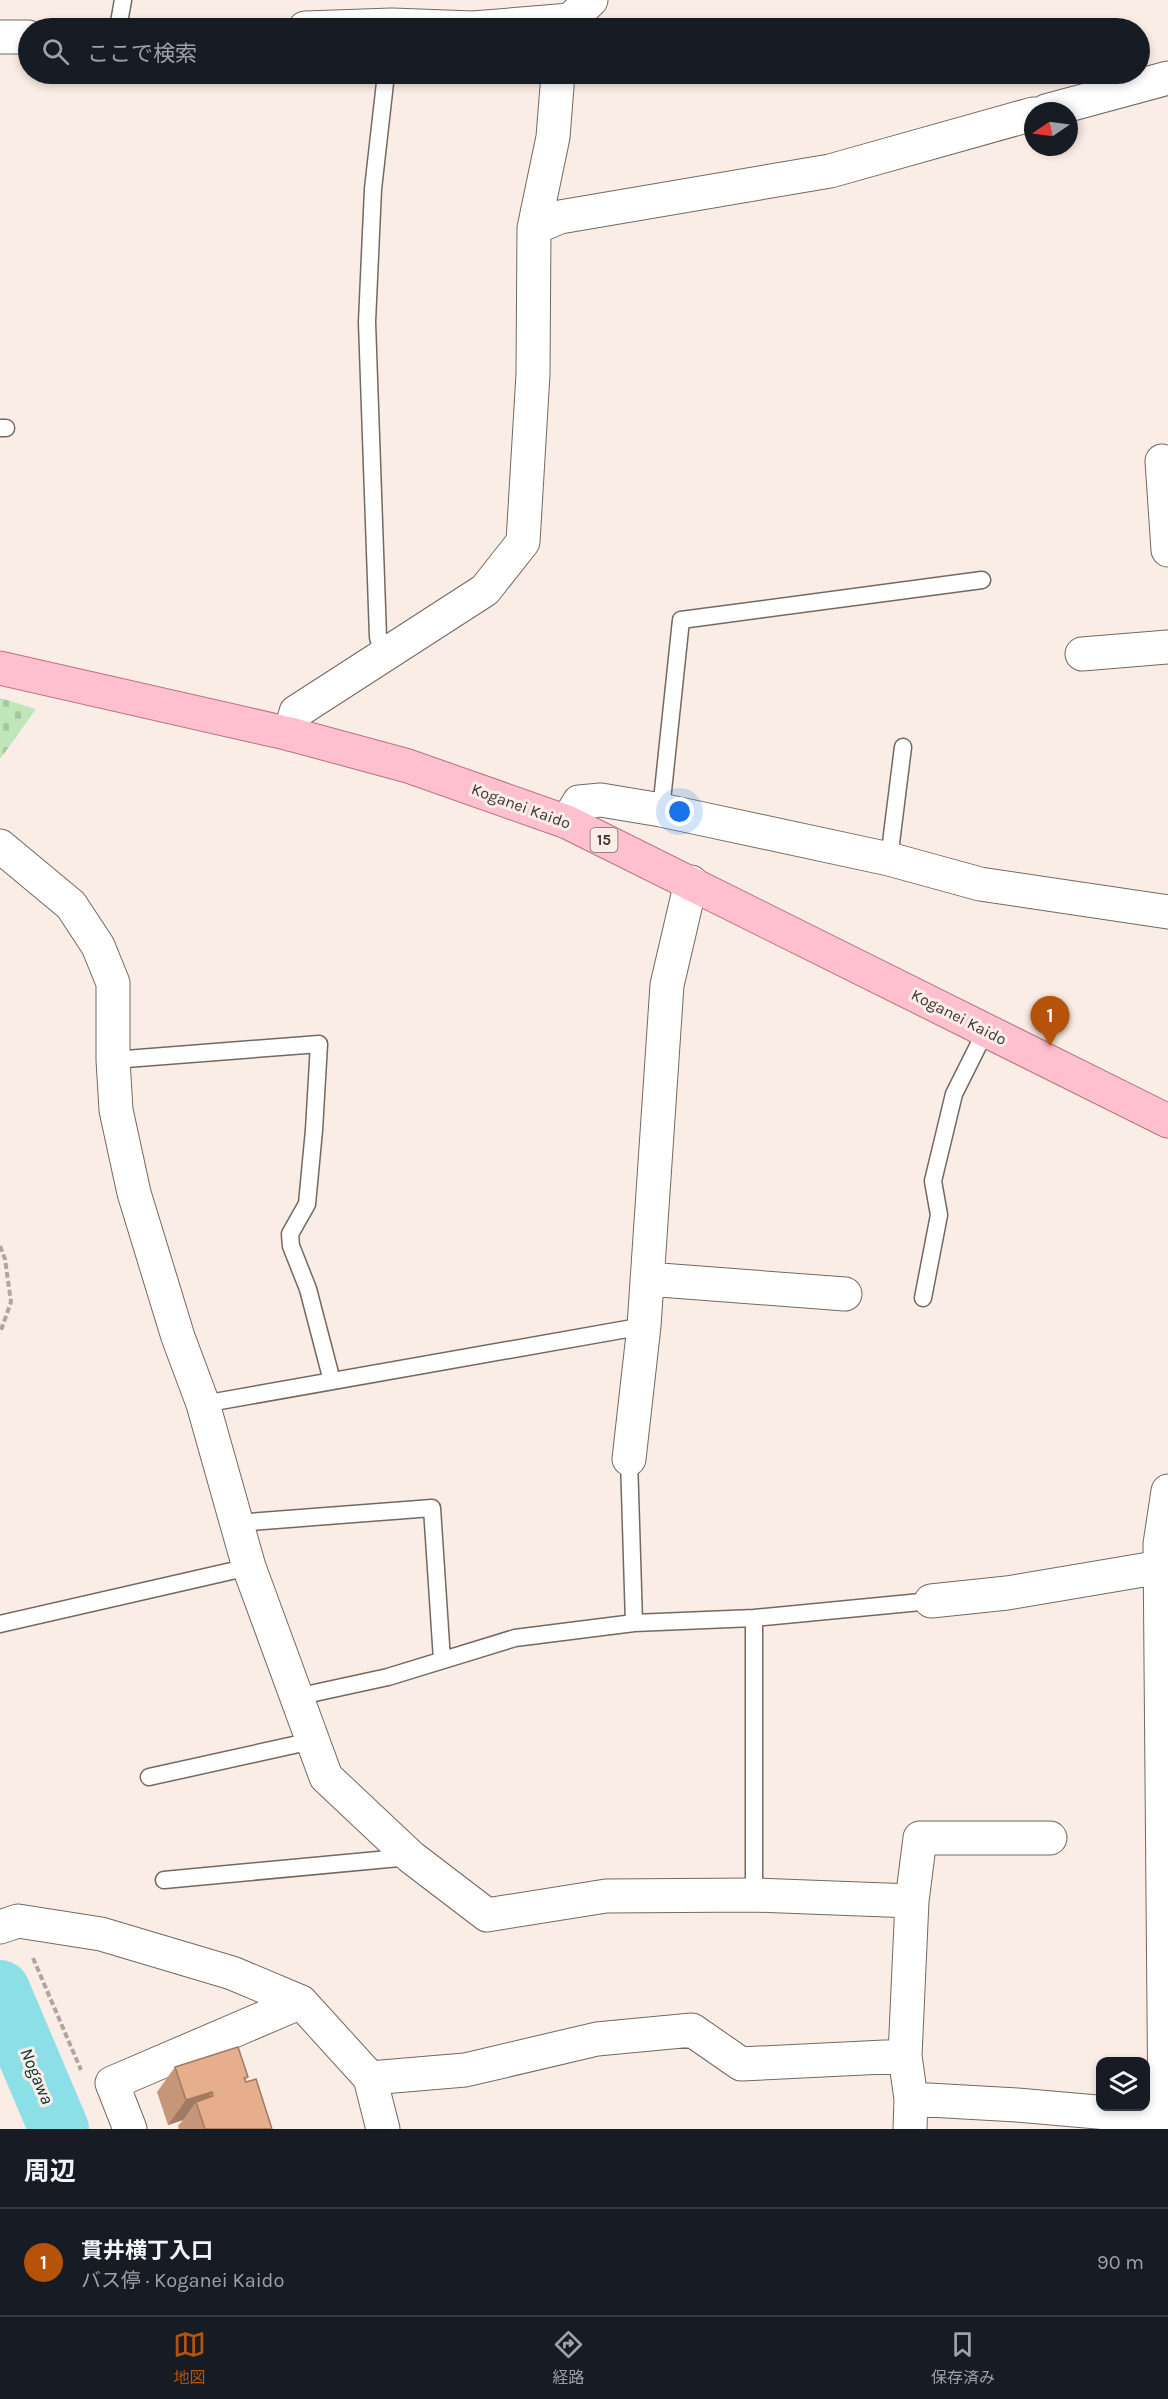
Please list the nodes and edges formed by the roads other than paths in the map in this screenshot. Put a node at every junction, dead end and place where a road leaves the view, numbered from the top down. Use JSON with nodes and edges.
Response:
{"nodes":[{"id":1,"x":123,"y":0,"type":"edge"},
{"id":2,"x":577,"y":16,"type":"edge"},
{"id":3,"x":119,"y":18,"type":"edge"},
{"id":4,"x":560,"y":18,"type":"edge"},
{"id":5,"x":0,"y":37,"type":"edge"},
{"id":6,"x":18,"y":37,"type":"edge"},
{"id":7,"x":1168,"y":78,"type":"edge"},
{"id":8,"x":1150,"y":83,"type":"edge"},
{"id":9,"x":385,"y":84,"type":"edge"},
{"id":10,"x":557,"y":84,"type":"edge"},
{"id":11,"x":1146,"y":84,"type":"edge"},
{"id":12,"x":1078,"y":102,"type":"edge"},
{"id":13,"x":1024,"y":117,"type":"edge"},
{"id":14,"x":534,"y":228,"type":"junction"},
{"id":15,"x":1162,"y":461,"type":"dead end"},
{"id":16,"x":1168,"y":550,"type":"edge"},
{"id":17,"x":982,"y":580,"type":"dead end"},
{"id":18,"x":1168,"y":647,"type":"edge"},
{"id":19,"x":1082,"y":654,"type":"dead end"},
{"id":20,"x":383,"y":656,"type":"junction"},
{"id":21,"x":0,"y":668,"type":"edge"},
{"id":22,"x":290,"y":734,"type":"junction"},
{"id":23,"x":903,"y":747,"type":"dead end"},
{"id":24,"x":661,"y":810,"type":"junction"},
{"id":25,"x":567,"y":822,"type":"junction"},
{"id":26,"x":0,"y":846,"type":"edge"},
{"id":27,"x":890,"y":859,"type":"junction"},
{"id":28,"x":691,"y":882,"type":"junction"},
{"id":29,"x":1168,"y":912,"type":"edge"},
{"id":30,"x":986,"y":1030,"type":"junction"},
{"id":31,"x":113,"y":1060,"type":"junction"},
{"id":32,"x":1168,"y":1121,"type":"edge"},
{"id":33,"x":647,"y":1279,"type":"junction"},
{"id":34,"x":845,"y":1294,"type":"dead end"},
{"id":35,"x":923,"y":1298,"type":"dead end"},
{"id":36,"x":644,"y":1326,"type":"junction"},
{"id":37,"x":332,"y":1381,"type":"junction"},
{"id":38,"x":203,"y":1404,"type":"junction"},
{"id":39,"x":629,"y":1459,"type":"joint"},
{"id":40,"x":1168,"y":1491,"type":"edge"},
{"id":41,"x":236,"y":1523,"type":"junction"},
{"id":42,"x":1163,"y":1552,"type":"edge"},
{"id":43,"x":249,"y":1567,"type":"junction"},
{"id":44,"x":931,"y":1601,"type":"joint"},
{"id":45,"x":754,"y":1618,"type":"junction"},
{"id":46,"x":634,"y":1623,"type":"junction"},
{"id":47,"x":0,"y":1624,"type":"edge"},
{"id":48,"x":442,"y":1660,"type":"junction"},
{"id":49,"x":296,"y":1697,"type":"junction"},
{"id":50,"x":312,"y":1741,"type":"junction"},
{"id":51,"x":149,"y":1777,"type":"dead end"},
{"id":52,"x":1050,"y":1838,"type":"dead end"},
{"id":53,"x":1165,"y":1839,"type":"edge"},
{"id":54,"x":411,"y":1857,"type":"junction"},
{"id":55,"x":164,"y":1880,"type":"dead end"},
{"id":56,"x":754,"y":1895,"type":"junction"},
{"id":57,"x":912,"y":1901,"type":"junction"},
{"id":58,"x":9,"y":1924,"type":"edge"},
{"id":59,"x":1165,"y":1992,"type":"edge"},
{"id":60,"x":301,"y":2002,"type":"junction"},
{"id":61,"x":905,"y":2056,"type":"junction"},
{"id":62,"x":370,"y":2079,"type":"junction"},
{"id":63,"x":910,"y":2114,"type":"edge"},
{"id":64,"x":1165,"y":2124,"type":"edge"},
{"id":65,"x":130,"y":2129,"type":"edge"},
{"id":66,"x":383,"y":2129,"type":"edge"}],
"edges":[{"from":1,"to":3,"type":"lane"},
{"from":2,"to":4,"type":"street"},
{"from":5,"to":6,"type":"street"},
{"from":7,"to":8,"type":"street"},
{"from":9,"to":20,"type":"lane"},
{"from":10,"to":14,"type":"street"},
{"from":11,"to":12,"type":"street"},
{"from":13,"to":14,"type":"street"},
{"from":14,"to":20,"type":"street"},
{"from":15,"to":16,"type":"street"},
{"from":17,"to":24,"type":"lane"},
{"from":18,"to":19,"type":"street"},
{"from":20,"to":22,"type":"street"},
{"from":21,"to":22,"type":"main road","name":"Koganei Kaido","number":"15"},
{"from":22,"to":25,"type":"main road","name":"Koganei Kaido","number":"15"},
{"from":23,"to":27,"type":"lane"},
{"from":24,"to":25,"type":"street"},
{"from":24,"to":27,"type":"street"},
{"from":25,"to":28,"type":"main road","name":"Koganei Kaido","number":"15"},
{"from":26,"to":31,"type":"street"},
{"from":27,"to":29,"type":"street"},
{"from":28,"to":30,"type":"main road","name":"Koganei Kaido","number":"15"},
{"from":28,"to":33,"type":"street"},
{"from":30,"to":32,"type":"main road","name":"Koganei Kaido","number":"15"},
{"from":30,"to":35,"type":"lane"},
{"from":31,"to":37,"type":"lane"},
{"from":31,"to":38,"type":"street"},
{"from":33,"to":34,"type":"street"},
{"from":33,"to":36,"type":"street"},
{"from":36,"to":37,"type":"lane"},
{"from":36,"to":39,"type":"street"},
{"from":37,"to":38,"type":"lane"},
{"from":38,"to":41,"type":"street"},
{"from":39,"to":46,"type":"lane"},
{"from":40,"to":42,"type":"street"},
{"from":41,"to":43,"type":"street"},
{"from":41,"to":48,"type":"lane"},
{"from":42,"to":44,"type":"street"},
{"from":42,"to":53,"type":"street"},
{"from":43,"to":47,"type":"lane"},
{"from":43,"to":49,"type":"street"},
{"from":44,"to":45,"type":"lane"},
{"from":45,"to":46,"type":"lane"},
{"from":45,"to":56,"type":"lane"},
{"from":46,"to":48,"type":"lane"},
{"from":48,"to":49,"type":"lane"},
{"from":49,"to":50,"type":"street"},
{"from":50,"to":51,"type":"lane"},
{"from":50,"to":54,"type":"street"},
{"from":52,"to":57,"type":"street"},
{"from":53,"to":59,"type":"street"},
{"from":54,"to":55,"type":"lane"},
{"from":54,"to":56,"type":"street"},
{"from":56,"to":57,"type":"street"},
{"from":57,"to":61,"type":"street"},
{"from":58,"to":60,"type":"street"},
{"from":59,"to":64,"type":"street"},
{"from":60,"to":62,"type":"street"},
{"from":60,"to":65,"type":"street"},
{"from":61,"to":62,"type":"street"},
{"from":61,"to":63,"type":"street"},
{"from":62,"to":66,"type":"street"},
{"from":63,"to":64,"type":"street"}]}
